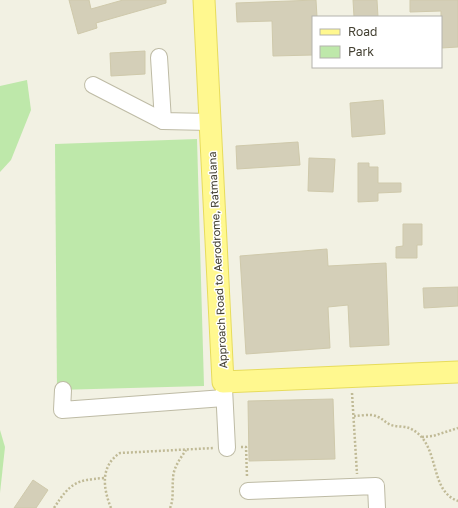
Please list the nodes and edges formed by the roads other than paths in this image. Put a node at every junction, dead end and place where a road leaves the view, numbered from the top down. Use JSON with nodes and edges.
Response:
{"nodes":[{"id":1,"x":204,"y":0,"type":"edge"},
{"id":2,"x":159,"y":57,"type":"dead end"},
{"id":3,"x":93,"y":84,"type":"dead end"},
{"id":4,"x":163,"y":121,"type":"junction"},
{"id":5,"x":210,"y":122,"type":"junction"},
{"id":6,"x":458,"y":372,"type":"edge"},
{"id":7,"x":63,"y":390,"type":"dead end"},
{"id":8,"x":224,"y":390,"type":"junction"},
{"id":9,"x":226,"y":448,"type":"road end"},
{"id":10,"x":248,"y":491,"type":"road end"},
{"id":11,"x":377,"y":508,"type":"edge"}],
"edges":[{"from":1,"to":5,"type":"main road","name":"Approach Road to Aerodrome, Ratmalana"},
{"from":2,"to":4,"type":"street"},
{"from":3,"to":4,"type":"street"},
{"from":4,"to":5,"type":"street"},
{"from":5,"to":8,"type":"main road","name":"Approach Road to Aerodrome, Ratmalana"},
{"from":6,"to":8,"type":"main road","name":"Approach Road to Aerodrome, Ratmalana"},
{"from":7,"to":8,"type":"street"},
{"from":8,"to":9,"type":"street"},
{"from":10,"to":11,"type":"street"}]}
